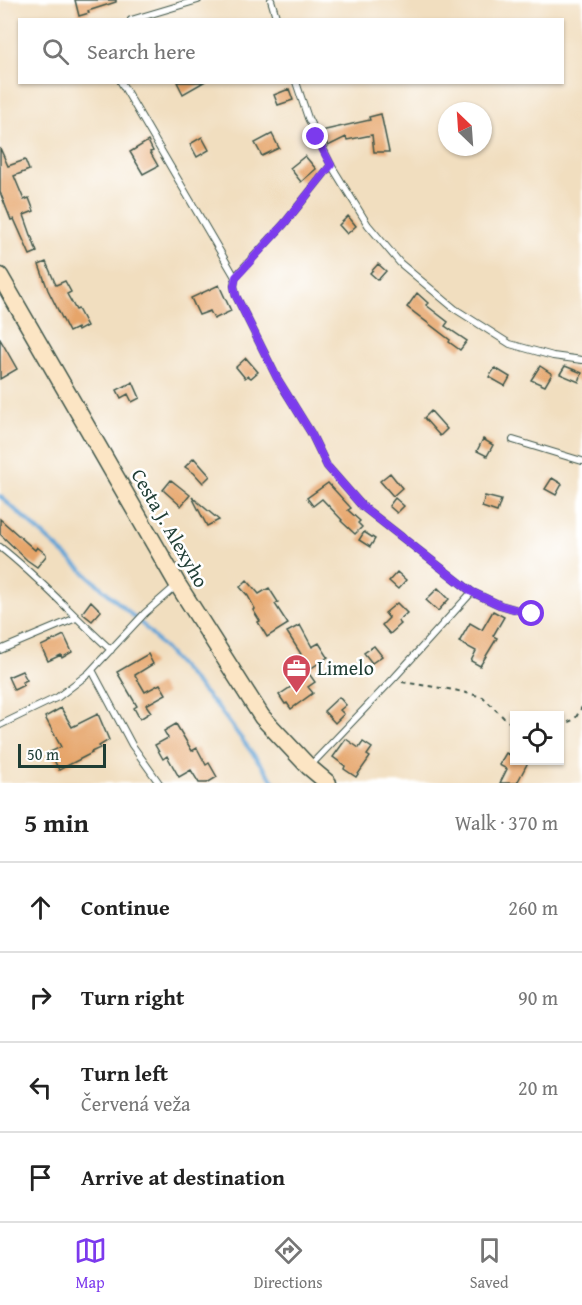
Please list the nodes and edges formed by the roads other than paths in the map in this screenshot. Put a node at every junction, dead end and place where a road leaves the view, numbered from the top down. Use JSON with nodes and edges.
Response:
{"nodes":[{"id":1,"x":198,"y":0,"type":"edge"},
{"id":2,"x":272,"y":0,"type":"edge"},
{"id":3,"x":138,"y":18,"type":"edge"},
{"id":4,"x":276,"y":18,"type":"edge"},
{"id":5,"x":122,"y":84,"type":"edge"},
{"id":6,"x":297,"y":84,"type":"edge"},
{"id":7,"x":331,"y":165,"type":"junction"},
{"id":8,"x":0,"y":276,"type":"edge"},
{"id":9,"x":236,"y":277,"type":"junction"},
{"id":10,"x":582,"y":360,"type":"edge"},
{"id":11,"x":513,"y":440,"type":"dead end"},
{"id":12,"x":582,"y":461,"type":"edge"},
{"id":13,"x":0,"y":547,"type":"edge"},
{"id":14,"x":178,"y":585,"type":"junction"},
{"id":15,"x":472,"y":592,"type":"junction"},
{"id":16,"x":532,"y":614,"type":"dead end"},
{"id":17,"x":76,"y":618,"type":"junction"},
{"id":18,"x":0,"y":650,"type":"edge"},
{"id":19,"x":111,"y":650,"type":"junction"},
{"id":20,"x":92,"y":670,"type":"junction"},
{"id":21,"x":0,"y":725,"type":"edge"},
{"id":22,"x":309,"y":767,"type":"junction"},
{"id":23,"x":159,"y":783,"type":"edge"},
{"id":24,"x":328,"y":783,"type":"edge"}],
"edges":[{"from":1,"to":3,"type":"lane"},
{"from":2,"to":4,"type":"lane"},
{"from":5,"to":9,"type":"lane"},
{"from":6,"to":7,"type":"lane"},
{"from":7,"to":9,"type":"lane"},
{"from":7,"to":10,"type":"lane"},
{"from":8,"to":14,"type":"main road","name":"Cesta J. Alexyho"},
{"from":9,"to":15,"type":"lane"},
{"from":11,"to":12,"type":"lane"},
{"from":13,"to":17,"type":"lane"},
{"from":14,"to":19,"type":"lane"},
{"from":14,"to":22,"type":"main road","name":"Cesta J. Alexyho"},
{"from":15,"to":16,"type":"lane"},
{"from":15,"to":22,"type":"lane"},
{"from":17,"to":18,"type":"lane"},
{"from":17,"to":19,"type":"lane"},
{"from":19,"to":20,"type":"lane"},
{"from":20,"to":21,"type":"lane"},
{"from":20,"to":23,"type":"lane"},
{"from":22,"to":24,"type":"main road","name":"Cesta J. Alexyho"}]}
